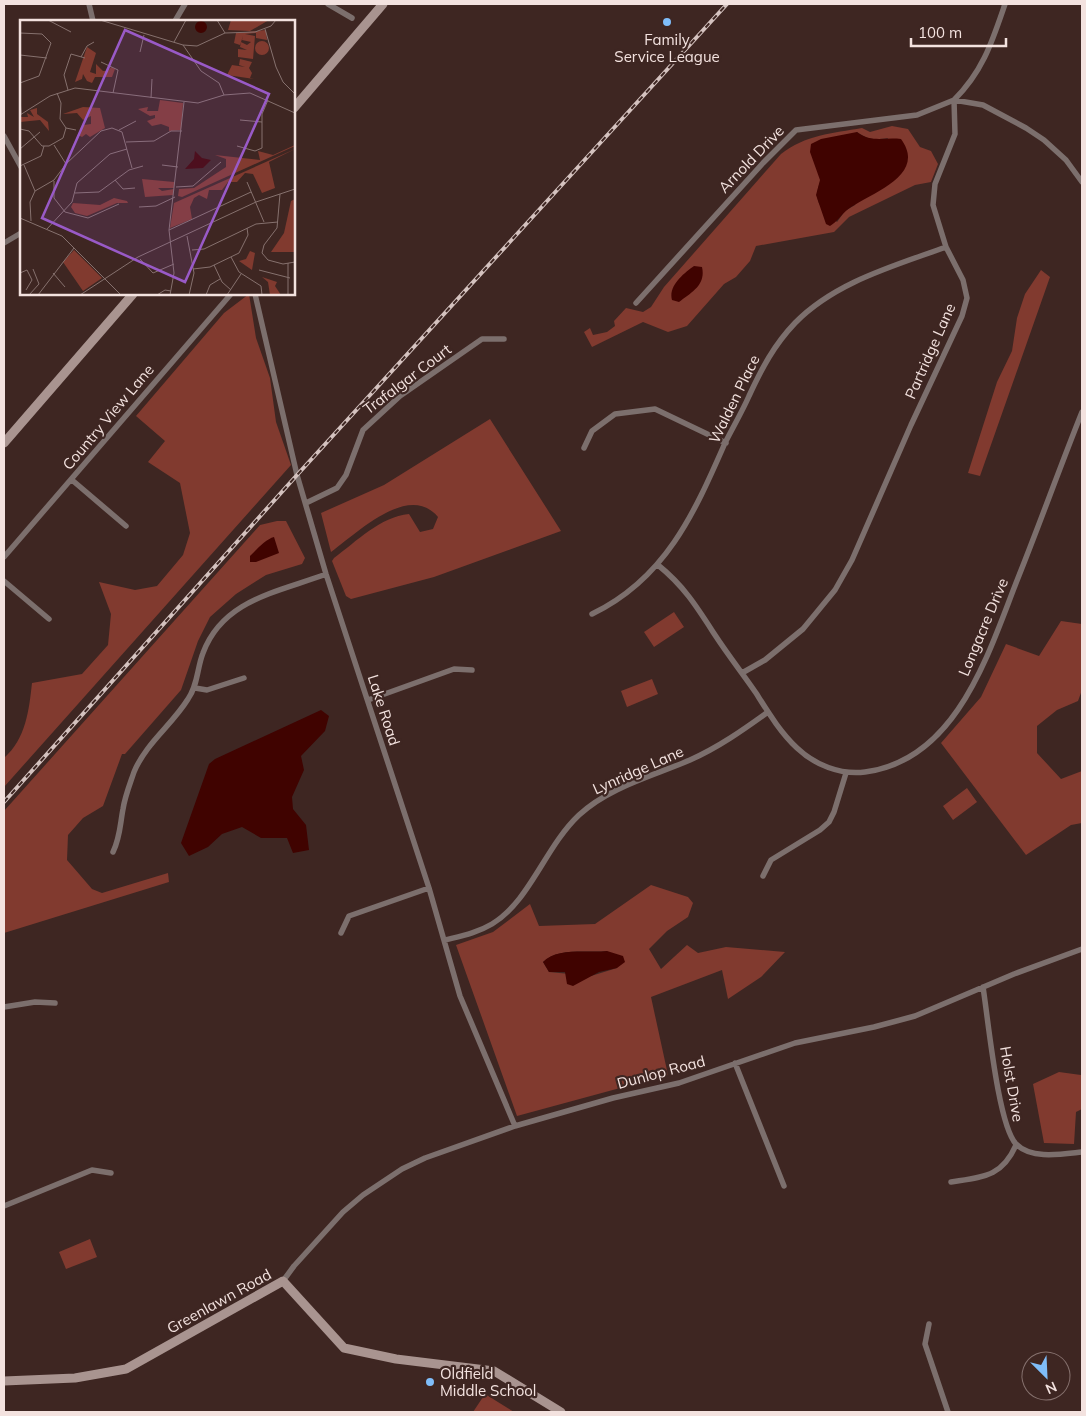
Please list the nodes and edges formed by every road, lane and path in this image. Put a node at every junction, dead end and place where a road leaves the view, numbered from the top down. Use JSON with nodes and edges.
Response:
{"nodes":[{"id":1,"x":89,"y":4,"type":"edge"},
{"id":2,"x":186,"y":4,"type":"edge"},
{"id":3,"x":328,"y":4,"type":"edge"},
{"id":4,"x":382,"y":4,"type":"edge"},
{"id":5,"x":1005,"y":4,"type":"edge"},
{"id":6,"x":352,"y":18,"type":"dead end"},
{"id":7,"x":93,"y":20,"type":"edge"},
{"id":8,"x":176,"y":20,"type":"edge"},
{"id":9,"x":954,"y":100,"type":"junction"},
{"id":10,"x":295,"y":107,"type":"edge"},
{"id":11,"x":4,"y":136,"type":"edge"},
{"id":12,"x":20,"y":165,"type":"edge"},
{"id":13,"x":1082,"y":182,"type":"edge"},
{"id":14,"x":20,"y":234,"type":"edge"},
{"id":15,"x":4,"y":242,"type":"edge"},
{"id":16,"x":946,"y":247,"type":"junction"},
{"id":17,"x":132,"y":295,"type":"edge"},
{"id":18,"x":230,"y":295,"type":"edge"},
{"id":19,"x":255,"y":295,"type":"edge"},
{"id":20,"x":636,"y":303,"type":"dead end"},
{"id":21,"x":504,"y":340,"type":"dead end"},
{"id":22,"x":1082,"y":412,"type":"edge"},
{"id":23,"x":726,"y":442,"type":"junction"},
{"id":24,"x":4,"y":443,"type":"edge"},
{"id":25,"x":584,"y":448,"type":"dead end"},
{"id":26,"x":72,"y":480,"type":"junction"},
{"id":27,"x":306,"y":503,"type":"junction"},
{"id":28,"x":126,"y":526,"type":"dead end"},
{"id":29,"x":4,"y":557,"type":"edge"},
{"id":30,"x":658,"y":565,"type":"junction"},
{"id":31,"x":326,"y":574,"type":"junction"},
{"id":32,"x":4,"y":581,"type":"edge"},
{"id":33,"x":592,"y":614,"type":"dead end"},
{"id":34,"x":49,"y":619,"type":"dead end"},
{"id":35,"x":472,"y":670,"type":"dead end"},
{"id":36,"x":742,"y":673,"type":"junction"},
{"id":37,"x":244,"y":678,"type":"dead end"},
{"id":38,"x":195,"y":688,"type":"junction"},
{"id":39,"x":368,"y":700,"type":"junction"},
{"id":40,"x":768,"y":712,"type":"junction"},
{"id":41,"x":846,"y":773,"type":"junction"},
{"id":42,"x":113,"y":852,"type":"dead end"},
{"id":43,"x":763,"y":876,"type":"dead end"},
{"id":44,"x":429,"y":888,"type":"junction"},
{"id":45,"x":341,"y":933,"type":"dead end"},
{"id":46,"x":445,"y":940,"type":"junction"},
{"id":47,"x":1082,"y":950,"type":"edge"},
{"id":48,"x":984,"y":988,"type":"junction"},
{"id":49,"x":55,"y":1003,"type":"dead end"},
{"id":50,"x":4,"y":1007,"type":"edge"},
{"id":51,"x":735,"y":1063,"type":"junction"},
{"id":52,"x":515,"y":1126,"type":"junction"},
{"id":53,"x":1016,"y":1145,"type":"junction"},
{"id":54,"x":1082,"y":1152,"type":"edge"},
{"id":55,"x":111,"y":1174,"type":"dead end"},
{"id":56,"x":952,"y":1182,"type":"dead end"},
{"id":57,"x":784,"y":1186,"type":"dead end"},
{"id":58,"x":4,"y":1206,"type":"edge"},
{"id":59,"x":283,"y":1281,"type":"junction"},
{"id":60,"x":929,"y":1324,"type":"dead end"},
{"id":61,"x":4,"y":1381,"type":"edge"},
{"id":62,"x":561,"y":1412,"type":"edge"},
{"id":63,"x":948,"y":1412,"type":"edge"}],
"edges":[{"from":1,"to":7,"type":"street"},
{"from":2,"to":8,"type":"street"},
{"from":3,"to":6,"type":"street"},
{"from":4,"to":10,"type":"main road"},
{"from":5,"to":9,"type":"street"},
{"from":9,"to":13,"type":"street"},
{"from":9,"to":16,"type":"street","name":"Partridge Lane"},
{"from":9,"to":20,"type":"street","name":"Arnold Drive"},
{"from":11,"to":12,"type":"street"},
{"from":14,"to":15,"type":"street"},
{"from":16,"to":23,"type":"street","name":"Walden Place"},
{"from":16,"to":36,"type":"street","name":"Partridge Lane"},
{"from":17,"to":24,"type":"main road"},
{"from":18,"to":26,"type":"street","name":"Country View Lane"},
{"from":19,"to":27,"type":"street","name":"Lake Road"},
{"from":21,"to":27,"type":"street","name":"Trafalgar Court"},
{"from":22,"to":41,"type":"street","name":"Longacre Drive"},
{"from":23,"to":25,"type":"street"},
{"from":23,"to":30,"type":"street","name":"Walden Place"},
{"from":26,"to":28,"type":"street"},
{"from":26,"to":29,"type":"street","name":"Country View Lane"},
{"from":27,"to":31,"type":"street","name":"Lake Road"},
{"from":30,"to":33,"type":"street","name":"Walden Place"},
{"from":30,"to":36,"type":"street","name":"Longacre Drive"},
{"from":31,"to":38,"type":"street"},
{"from":31,"to":39,"type":"street","name":"Lake Road"},
{"from":32,"to":34,"type":"street"},
{"from":35,"to":39,"type":"street"},
{"from":36,"to":40,"type":"street","name":"Longacre Drive"},
{"from":37,"to":38,"type":"street"},
{"from":38,"to":42,"type":"street"},
{"from":39,"to":44,"type":"street","name":"Lake Road"},
{"from":40,"to":41,"type":"street","name":"Longacre Drive"},
{"from":40,"to":46,"type":"street","name":"Lynridge Lane"},
{"from":41,"to":43,"type":"street"},
{"from":44,"to":45,"type":"street"},
{"from":44,"to":46,"type":"street","name":"Lake Road"},
{"from":46,"to":52,"type":"street","name":"Lake Road"},
{"from":47,"to":48,"type":"street","name":"Dunlop Road"},
{"from":48,"to":51,"type":"street","name":"Dunlop Road"},
{"from":48,"to":53,"type":"street","name":"Holst Drive"},
{"from":49,"to":50,"type":"street"},
{"from":51,"to":52,"type":"street","name":"Dunlop Road"},
{"from":51,"to":57,"type":"street"},
{"from":52,"to":59,"type":"street","name":"Dunlop Road"},
{"from":53,"to":54,"type":"street","name":"Holst Drive"},
{"from":53,"to":56,"type":"street"},
{"from":55,"to":58,"type":"street"},
{"from":59,"to":61,"type":"main road","name":"Greenlawn Road"},
{"from":59,"to":62,"type":"main road","name":"Greenlawn Road"},
{"from":60,"to":63,"type":"street"}]}
